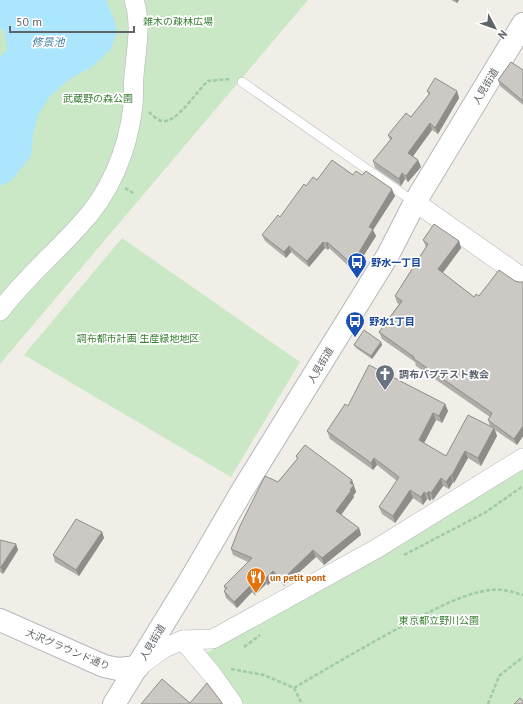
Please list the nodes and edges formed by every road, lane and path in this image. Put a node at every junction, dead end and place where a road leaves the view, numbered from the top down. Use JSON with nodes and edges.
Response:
{"nodes":[{"id":1,"x":134,"y":0,"type":"edge"},
{"id":2,"x":146,"y":0,"type":"edge"},
{"id":3,"x":138,"y":19,"type":"junction"},
{"id":4,"x":523,"y":24,"type":"edge"},
{"id":5,"x":242,"y":82,"type":"joint"},
{"id":6,"x":133,"y":106,"type":"junction"},
{"id":7,"x":415,"y":202,"type":"junction"},
{"id":8,"x":523,"y":278,"type":"edge"},
{"id":9,"x":0,"y":311,"type":"edge"},
{"id":10,"x":523,"y":458,"type":"edge"},
{"id":11,"x":523,"y":595,"type":"edge"},
{"id":12,"x":0,"y":620,"type":"edge"},
{"id":13,"x":183,"y":640,"type":"junction"},
{"id":14,"x":523,"y":657,"type":"edge"},
{"id":15,"x":138,"y":667,"type":"junction"},
{"id":16,"x":227,"y":667,"type":"dead end"},
{"id":17,"x":294,"y":688,"type":"junction"},
{"id":18,"x":114,"y":704,"type":"edge"},
{"id":19,"x":233,"y":704,"type":"edge"},
{"id":20,"x":302,"y":704,"type":"edge"},
{"id":21,"x":488,"y":704,"type":"edge"}],
"edges":[{"from":1,"to":3,"type":"street"},
{"from":2,"to":3,"type":"street"},
{"from":3,"to":6,"type":"street"},
{"from":4,"to":7,"type":"main road","name":"人見街道"},
{"from":5,"to":6,"type":"path"},
{"from":5,"to":7,"type":"lane"},
{"from":6,"to":9,"type":"street"},
{"from":7,"to":8,"type":"street"},
{"from":7,"to":15,"type":"main road","name":"人見街道"},
{"from":10,"to":13,"type":"street"},
{"from":11,"to":17,"type":"path"},
{"from":12,"to":15,"type":"main road","name":"大沢グラウンド通り"},
{"from":13,"to":15,"type":"street"},
{"from":13,"to":19,"type":"street"},
{"from":14,"to":21,"type":"path"},
{"from":15,"to":18,"type":"main road","name":"人見街道"},
{"from":16,"to":17,"type":"path"},
{"from":17,"to":20,"type":"path"}]}
